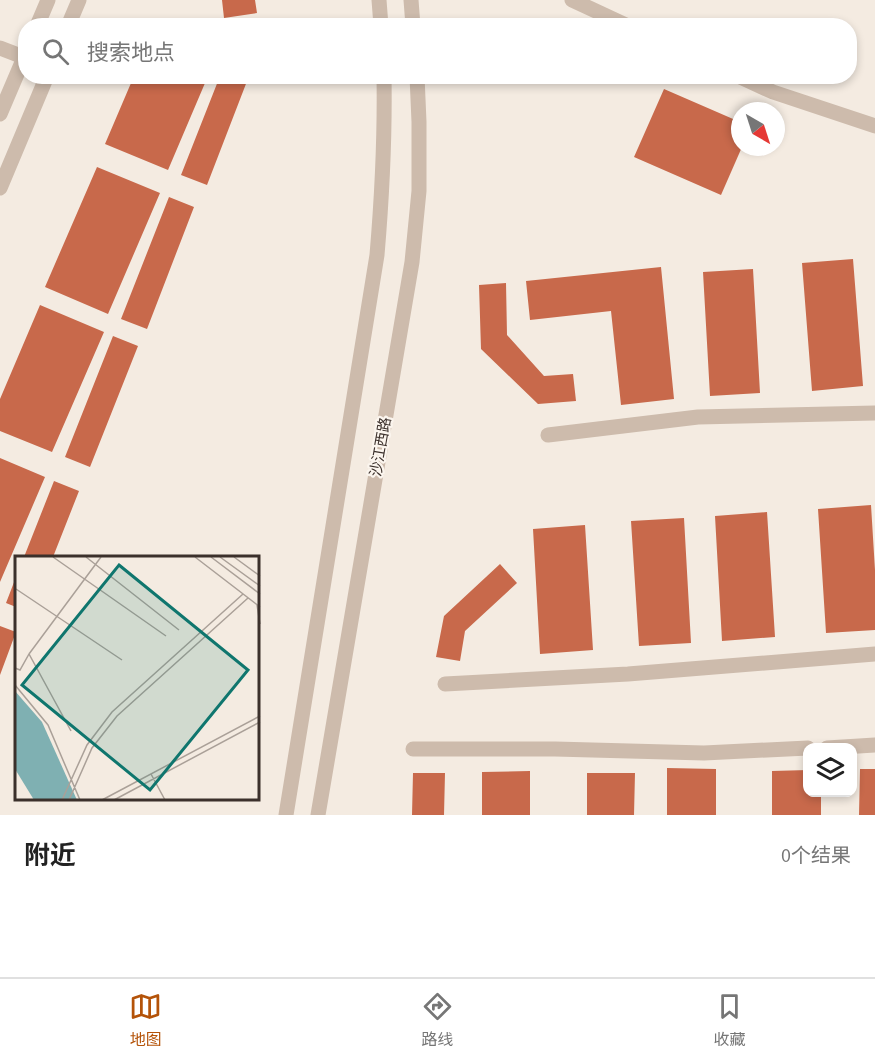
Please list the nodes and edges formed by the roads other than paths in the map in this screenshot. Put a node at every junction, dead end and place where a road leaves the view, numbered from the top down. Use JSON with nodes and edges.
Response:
{"nodes":[{"id":1,"x":48,"y":0,"type":"edge"},
{"id":2,"x":79,"y":0,"type":"edge"},
{"id":3,"x":378,"y":0,"type":"edge"},
{"id":4,"x":411,"y":0,"type":"edge"},
{"id":5,"x":572,"y":0,"type":"edge"},
{"id":6,"x":40,"y":18,"type":"edge"},
{"id":7,"x":71,"y":18,"type":"edge"},
{"id":8,"x":380,"y":18,"type":"edge"},
{"id":9,"x":413,"y":18,"type":"edge"},
{"id":10,"x":611,"y":18,"type":"edge"},
{"id":11,"x":0,"y":48,"type":"edge"},
{"id":12,"x":18,"y":54,"type":"edge"},
{"id":13,"x":18,"y":73,"type":"edge"},
{"id":14,"x":44,"y":84,"type":"edge"},
{"id":15,"x":384,"y":84,"type":"edge"},
{"id":16,"x":417,"y":84,"type":"edge"},
{"id":17,"x":756,"y":84,"type":"edge"},
{"id":18,"x":0,"y":114,"type":"edge"},
{"id":19,"x":875,"y":126,"type":"edge"},
{"id":20,"x":0,"y":188,"type":"edge"},
{"id":21,"x":875,"y":413,"type":"edge"},
{"id":22,"x":548,"y":435,"type":"dead end"},
{"id":23,"x":875,"y":654,"type":"edge"},
{"id":24,"x":445,"y":684,"type":"dead end"},
{"id":25,"x":875,"y":745,"type":"edge"},
{"id":26,"x":857,"y":746,"type":"edge"},
{"id":27,"x":803,"y":748,"type":"edge"},
{"id":28,"x":413,"y":749,"type":"dead end"},
{"id":29,"x":286,"y":815,"type":"edge"},
{"id":30,"x":318,"y":815,"type":"edge"}],
"edges":[{"from":1,"to":6,"type":"street"},
{"from":2,"to":7,"type":"street"},
{"from":3,"to":8,"type":"street"},
{"from":4,"to":9,"type":"street"},
{"from":5,"to":10,"type":"street"},
{"from":11,"to":12,"type":"street"},
{"from":13,"to":18,"type":"street"},
{"from":14,"to":20,"type":"street"},
{"from":15,"to":29,"type":"street"},
{"from":16,"to":30,"type":"street","name":"沙江西路"},
{"from":17,"to":19,"type":"street"},
{"from":21,"to":22,"type":"street"},
{"from":23,"to":24,"type":"street"},
{"from":25,"to":26,"type":"street"},
{"from":27,"to":28,"type":"street"}]}
